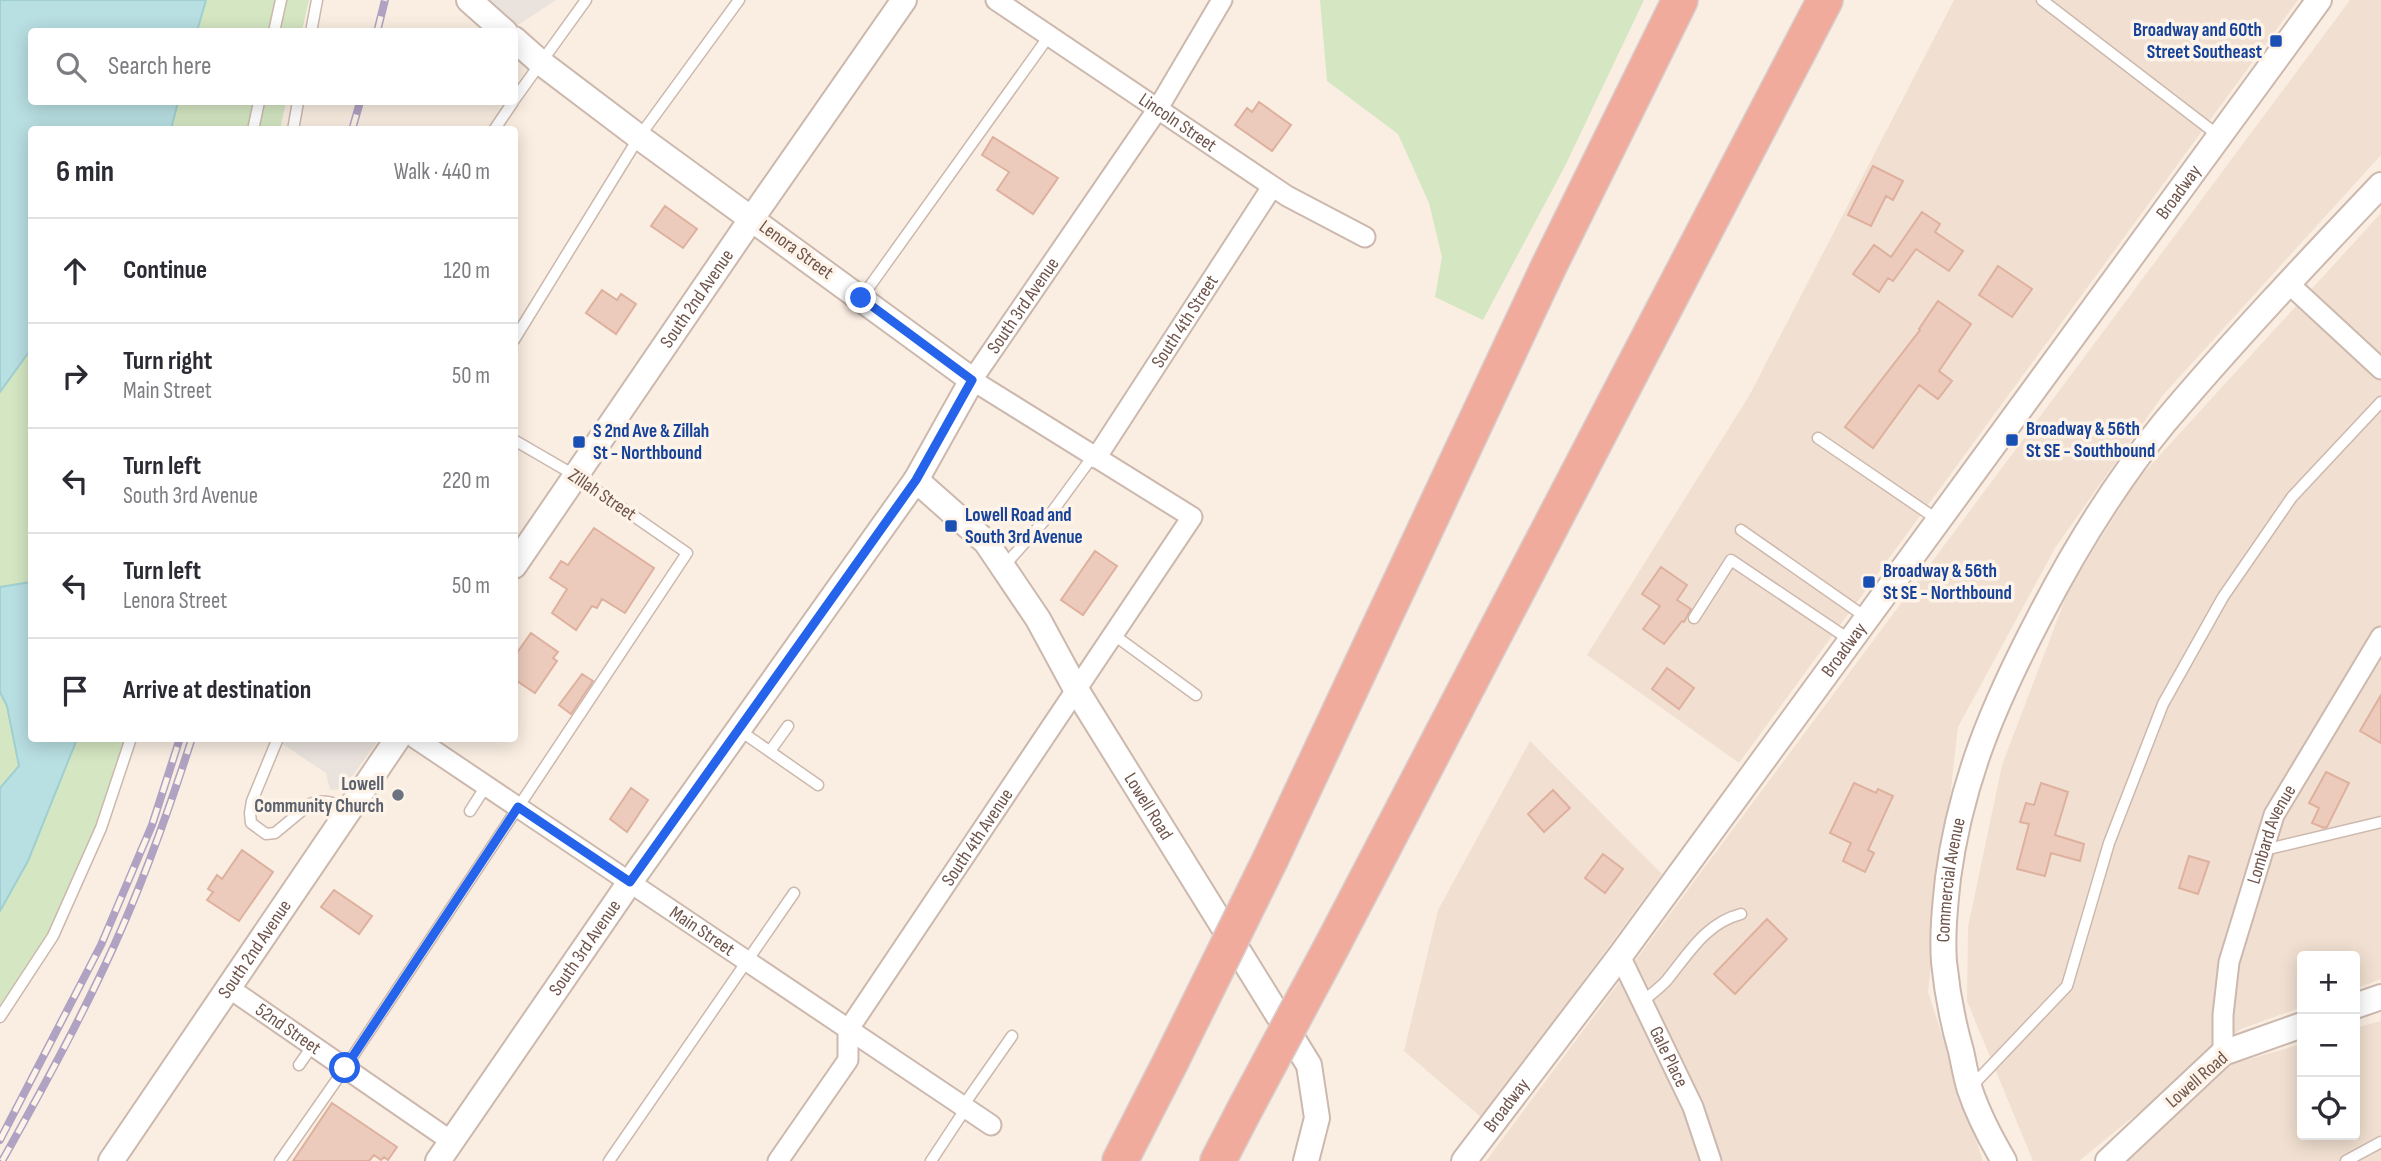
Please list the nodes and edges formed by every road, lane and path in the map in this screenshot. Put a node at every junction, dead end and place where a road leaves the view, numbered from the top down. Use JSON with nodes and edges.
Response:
{"nodes":[{"id":1,"x":281,"y":0,"type":"edge"},
{"id":2,"x":317,"y":0,"type":"edge"},
{"id":3,"x":469,"y":0,"type":"edge"},
{"id":4,"x":586,"y":0,"type":"edge"},
{"id":5,"x":739,"y":0,"type":"edge"},
{"id":6,"x":904,"y":0,"type":"edge"},
{"id":7,"x":996,"y":0,"type":"edge"},
{"id":8,"x":1222,"y":0,"type":"edge"},
{"id":9,"x":1680,"y":0,"type":"edge"},
{"id":10,"x":1825,"y":0,"type":"edge"},
{"id":11,"x":2042,"y":0,"type":"edge"},
{"id":12,"x":2319,"y":0,"type":"edge"},
{"id":13,"x":275,"y":28,"type":"edge"},
{"id":14,"x":312,"y":28,"type":"edge"},
{"id":15,"x":500,"y":28,"type":"edge"},
{"id":16,"x":1049,"y":36,"type":"junction"},
{"id":17,"x":518,"y":43,"type":"edge"},
{"id":18,"x":540,"y":62,"type":"junction"},
{"id":19,"x":518,"y":95,"type":"edge"},
{"id":20,"x":258,"y":105,"type":"edge"},
{"id":21,"x":297,"y":105,"type":"edge"},
{"id":22,"x":511,"y":105,"type":"edge"},
{"id":23,"x":1157,"y":110,"type":"junction"},
{"id":24,"x":254,"y":126,"type":"edge"},
{"id":25,"x":294,"y":126,"type":"edge"},
{"id":26,"x":498,"y":126,"type":"edge"},
{"id":27,"x":639,"y":136,"type":"junction"},
{"id":28,"x":2219,"y":136,"type":"junction"},
{"id":29,"x":2381,"y":185,"type":"edge"},
{"id":30,"x":1272,"y":187,"type":"junction"},
{"id":31,"x":752,"y":218,"type":"junction"},
{"id":32,"x":1364,"y":237,"type":"dead end"},
{"id":33,"x":2288,"y":283,"type":"junction"},
{"id":34,"x":861,"y":298,"type":"junction"},
{"id":35,"x":518,"y":333,"type":"edge"},
{"id":36,"x":2381,"y":369,"type":"edge"},
{"id":37,"x":972,"y":380,"type":"junction"},
{"id":38,"x":2381,"y":402,"type":"edge"},
{"id":39,"x":1818,"y":438,"type":"dead end"},
{"id":40,"x":518,"y":442,"type":"edge"},
{"id":41,"x":1095,"y":457,"type":"junction"},
{"id":42,"x":576,"y":476,"type":"junction"},
{"id":43,"x":916,"y":480,"type":"junction"},
{"id":44,"x":1192,"y":517,"type":"joint"},
{"id":45,"x":1939,"y":520,"type":"junction"},
{"id":46,"x":1741,"y":530,"type":"dead end"},
{"id":47,"x":518,"y":560,"type":"edge"},
{"id":48,"x":1003,"y":567,"type":"junction"},
{"id":49,"x":1694,"y":618,"type":"dead end"},
{"id":50,"x":1867,"y":618,"type":"junction"},
{"id":51,"x":1114,"y":635,"type":"junction"},
{"id":52,"x":2381,"y":636,"type":"edge"},
{"id":53,"x":1851,"y":641,"type":"junction"},
{"id":54,"x":1077,"y":691,"type":"junction"},
{"id":55,"x":1196,"y":695,"type":"dead end"},
{"id":56,"x":788,"y":726,"type":"dead end"},
{"id":57,"x":738,"y":729,"type":"junction"},
{"id":58,"x":130,"y":742,"type":"edge"},
{"id":59,"x":276,"y":742,"type":"edge"},
{"id":60,"x":395,"y":742,"type":"edge"},
{"id":61,"x":421,"y":742,"type":"edge"},
{"id":62,"x":769,"y":751,"type":"junction"},
{"id":63,"x":818,"y":785,"type":"dead end"},
{"id":64,"x":486,"y":786,"type":"junction"},
{"id":65,"x":518,"y":807,"type":"junction"},
{"id":66,"x":350,"y":809,"type":"junction"},
{"id":67,"x":470,"y":811,"type":"dead end"},
{"id":68,"x":2381,"y":822,"type":"edge"},
{"id":69,"x":2264,"y":850,"type":"junction"},
{"id":70,"x":630,"y":882,"type":"junction"},
{"id":71,"x":794,"y":892,"type":"dead end"},
{"id":72,"x":1741,"y":914,"type":"dead end"},
{"id":73,"x":1620,"y":957,"type":"junction"},
{"id":74,"x":745,"y":960,"type":"junction"},
{"id":75,"x":229,"y":988,"type":"junction"},
{"id":76,"x":2381,"y":997,"type":"edge"},
{"id":77,"x":1642,"y":1002,"type":"junction"},
{"id":78,"x":2360,"y":1004,"type":"edge"},
{"id":79,"x":0,"y":1017,"type":"edge"},
{"id":80,"x":2297,"y":1027,"type":"edge"},
{"id":81,"x":848,"y":1030,"type":"junction"},
{"id":82,"x":1012,"y":1036,"type":"dead end"},
{"id":83,"x":313,"y":1045,"type":"junction"},
{"id":84,"x":2223,"y":1053,"type":"junction"},
{"id":85,"x":299,"y":1065,"type":"dead end"},
{"id":86,"x":345,"y":1068,"type":"junction"},
{"id":87,"x":1970,"y":1089,"type":"junction"},
{"id":88,"x":965,"y":1107,"type":"junction"},
{"id":89,"x":991,"y":1125,"type":"dead end"},
{"id":90,"x":2381,"y":1142,"type":"edge"},
{"id":91,"x":444,"y":1151,"type":"edge"},
{"id":92,"x":111,"y":1161,"type":"edge"},
{"id":93,"x":280,"y":1161,"type":"edge"},
{"id":94,"x":608,"y":1161,"type":"edge"},
{"id":95,"x":778,"y":1161,"type":"edge"},
{"id":96,"x":931,"y":1161,"type":"edge"},
{"id":97,"x":1120,"y":1161,"type":"edge"},
{"id":98,"x":1218,"y":1161,"type":"edge"},
{"id":99,"x":1306,"y":1161,"type":"edge"},
{"id":100,"x":1464,"y":1161,"type":"edge"},
{"id":101,"x":1711,"y":1161,"type":"edge"},
{"id":102,"x":2004,"y":1161,"type":"edge"},
{"id":103,"x":2108,"y":1161,"type":"edge"},
{"id":104,"x":2346,"y":1161,"type":"edge"}],
"edges":[{"from":1,"to":13,"type":"lane"},
{"from":2,"to":14,"type":"lane"},
{"from":3,"to":15,"type":"street"},
{"from":4,"to":18,"type":"lane"},
{"from":5,"to":27,"type":"lane"},
{"from":6,"to":31,"type":"street","name":"South 2nd Avenue"},
{"from":7,"to":16,"type":"street","name":"Lincoln Street"},
{"from":8,"to":23,"type":"street","name":"South 3rd Avenue"},
{"from":9,"to":97,"type":"highway","bridge":true},
{"from":10,"to":98,"type":"highway","bridge":true},
{"from":11,"to":28,"type":"lane"},
{"from":12,"to":28,"type":"street","name":"Broadway"},
{"from":16,"to":23,"type":"street","name":"Lincoln Street"},
{"from":16,"to":34,"type":"lane"},
{"from":17,"to":18,"type":"street","name":"Lenora Street"},
{"from":18,"to":19,"type":"lane"},
{"from":18,"to":27,"type":"street","name":"Lenora Street"},
{"from":20,"to":24,"type":"lane"},
{"from":21,"to":25,"type":"lane"},
{"from":22,"to":26,"type":"lane"},
{"from":23,"to":30,"type":"street","name":"Lincoln Street"},
{"from":23,"to":37,"type":"street","name":"South 3rd Avenue"},
{"from":27,"to":31,"type":"street","name":"Lenora Street"},
{"from":27,"to":35,"type":"lane"},
{"from":28,"to":45,"type":"street","name":"Broadway"},
{"from":29,"to":33,"type":"street","name":"Commercial Avenue"},
{"from":30,"to":32,"type":"street","name":"Lincoln Street"},
{"from":30,"to":41,"type":"street","name":"South 4th Street"},
{"from":31,"to":34,"type":"street","name":"Lenora Street"},
{"from":31,"to":42,"type":"street","name":"South 2nd Avenue"},
{"from":33,"to":36,"type":"street"},
{"from":33,"to":87,"type":"street","name":"Commercial Avenue"},
{"from":34,"to":37,"type":"street","name":"Lenora Street"},
{"from":37,"to":41,"type":"street","name":"Lenora Street"},
{"from":37,"to":43,"type":"street","name":"South 3rd Avenue"},
{"from":38,"to":87,"type":"lane"},
{"from":39,"to":45,"type":"lane"},
{"from":40,"to":42,"type":"lane","name":"Zillah Street"},
{"from":41,"to":44,"type":"street","name":"Lenora Street"},
{"from":41,"to":48,"type":"lane"},
{"from":42,"to":47,"type":"street","name":"South 2nd Avenue"},
{"from":42,"to":65,"type":"lane","name":"Zillah Street"},
{"from":43,"to":48,"type":"street","name":"Lowell Road"},
{"from":43,"to":57,"type":"street","name":"South 3rd Avenue"},
{"from":44,"to":51,"type":"street","name":"South 4th Avenue"},
{"from":45,"to":50,"type":"street","name":"Broadway"},
{"from":46,"to":50,"type":"lane"},
{"from":48,"to":54,"type":"street","name":"Lowell Road"},
{"from":49,"to":53,"type":"lane"},
{"from":50,"to":53,"type":"street","name":"Broadway"},
{"from":51,"to":54,"type":"street","name":"South 4th Avenue"},
{"from":51,"to":55,"type":"lane"},
{"from":52,"to":69,"type":"street","name":"Lombard Avenue"},
{"from":53,"to":73,"type":"street","name":"Broadway"},
{"from":54,"to":81,"type":"street","name":"South 4th Avenue"},
{"from":54,"to":99,"type":"street","name":"Lowell Road"},
{"from":56,"to":62,"type":"lane"},
{"from":57,"to":62,"type":"lane"},
{"from":57,"to":70,"type":"street","name":"South 3rd Avenue"},
{"from":58,"to":79,"type":"lane"},
{"from":59,"to":66,"type":"lane"},
{"from":60,"to":66,"type":"street","name":"South 2nd Avenue"},
{"from":61,"to":64,"type":"street","name":"Main Street"},
{"from":62,"to":63,"type":"lane"},
{"from":64,"to":65,"type":"street","name":"Main Street"},
{"from":64,"to":67,"type":"lane"},
{"from":65,"to":70,"type":"street","name":"Main Street"},
{"from":65,"to":86,"type":"lane"},
{"from":66,"to":75,"type":"street","name":"South 2nd Avenue"},
{"from":68,"to":69,"type":"lane"},
{"from":69,"to":84,"type":"street","name":"Lombard Avenue"},
{"from":70,"to":74,"type":"street","name":"Main Street"},
{"from":70,"to":91,"type":"street","name":"South 3rd Avenue"},
{"from":71,"to":74,"type":"lane"},
{"from":72,"to":77,"type":"lane"},
{"from":73,"to":77,"type":"street","name":"Gale Place"},
{"from":73,"to":100,"type":"street","name":"Broadway"},
{"from":74,"to":81,"type":"street","name":"Main Street"},
{"from":74,"to":94,"type":"lane"},
{"from":75,"to":83,"type":"street","name":"52nd Street"},
{"from":75,"to":92,"type":"street","name":"South 2nd Avenue"},
{"from":76,"to":78,"type":"street"},
{"from":77,"to":101,"type":"street","name":"Gale Place"},
{"from":80,"to":84,"type":"street","name":"Lowell Road"},
{"from":81,"to":88,"type":"street","name":"Main Street"},
{"from":81,"to":95,"type":"street","name":"South 4th Avenue"},
{"from":82,"to":88,"type":"lane"},
{"from":83,"to":85,"type":"lane"},
{"from":83,"to":86,"type":"street","name":"52nd Street"},
{"from":84,"to":103,"type":"street","name":"Lowell Road"},
{"from":86,"to":91,"type":"street","name":"52nd Street"},
{"from":86,"to":93,"type":"lane"},
{"from":87,"to":102,"type":"street","name":"Commercial Avenue"},
{"from":88,"to":89,"type":"street","name":"Main Street"},
{"from":88,"to":96,"type":"lane"},
{"from":90,"to":104,"type":"lane"}]}
